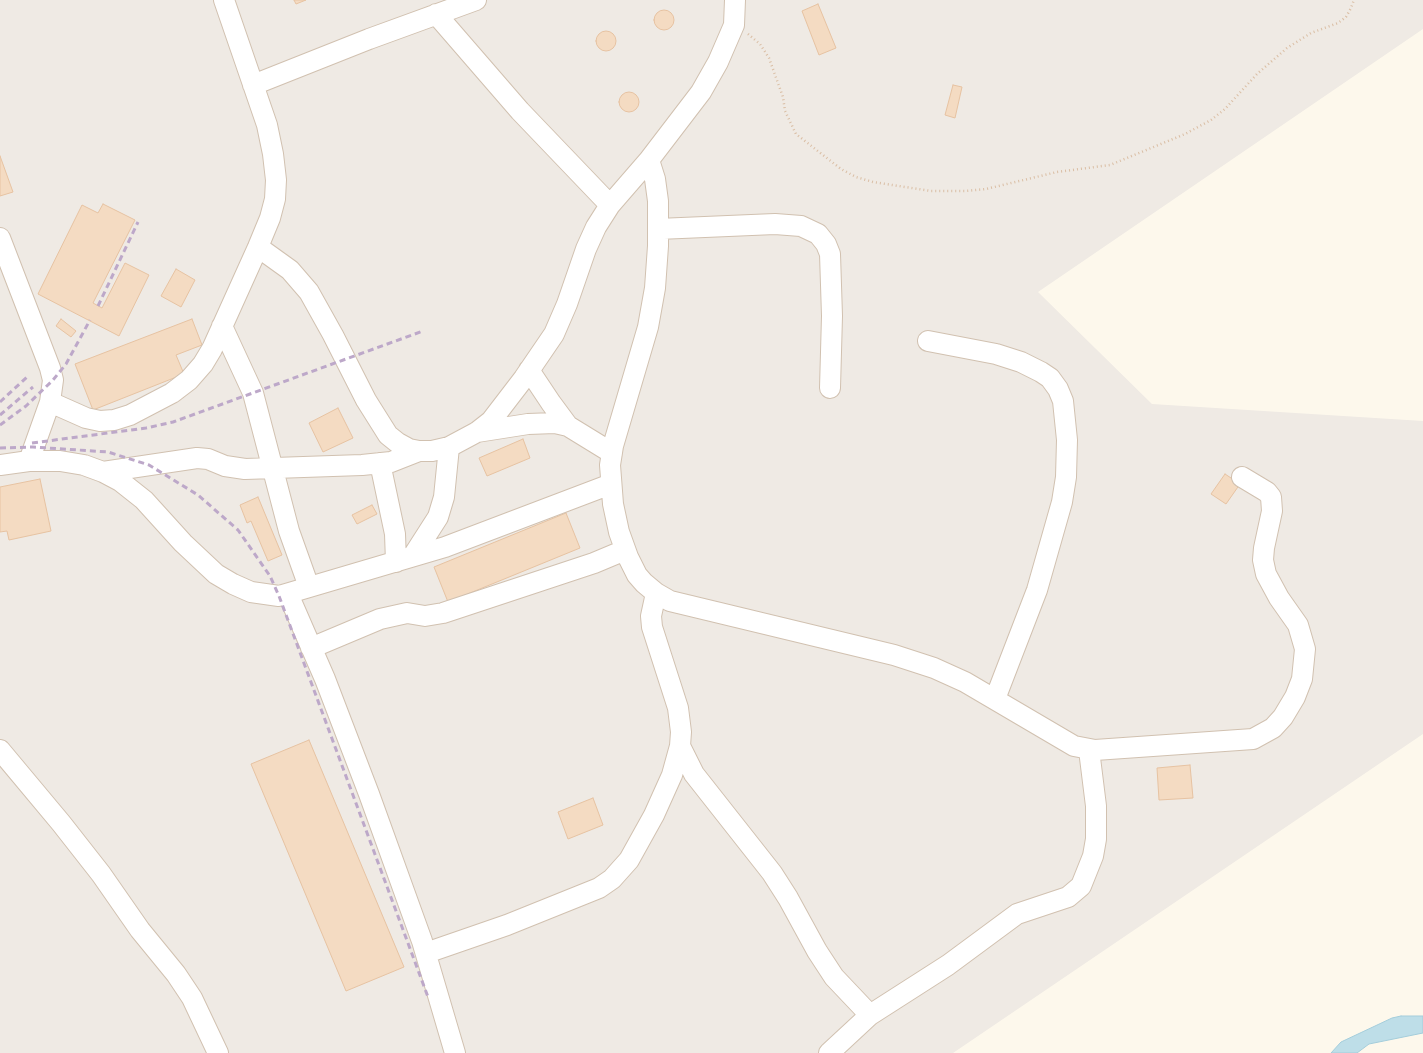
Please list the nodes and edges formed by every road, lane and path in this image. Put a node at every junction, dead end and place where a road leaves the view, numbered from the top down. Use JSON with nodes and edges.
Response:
{"nodes":[{"id":1,"x":224,"y":0,"type":"edge"},
{"id":2,"x":476,"y":0,"type":"edge"},
{"id":3,"x":735,"y":0,"type":"edge"},
{"id":4,"x":1354,"y":0,"type":"edge"},
{"id":5,"x":436,"y":14,"type":"junction"},
{"id":6,"x":734,"y":25,"type":"junction"},
{"id":7,"x":253,"y":85,"type":"junction"},
{"id":8,"x":649,"y":160,"type":"junction"},
{"id":9,"x":610,"y":205,"type":"junction"},
{"id":10,"x":658,"y":229,"type":"junction"},
{"id":11,"x":0,"y":238,"type":"edge"},
{"id":12,"x":258,"y":247,"type":"junction"},
{"id":13,"x":222,"y":326,"type":"junction"},
{"id":14,"x":928,"y":341,"type":"dead end"},
{"id":15,"x":529,"y":370,"type":"junction"},
{"id":16,"x":830,"y":388,"type":"dead end"},
{"id":17,"x":50,"y":402,"type":"junction"},
{"id":18,"x":568,"y":426,"type":"junction"},
{"id":19,"x":477,"y":432,"type":"junction"},
{"id":20,"x":449,"y":447,"type":"junction"},
{"id":21,"x":419,"y":451,"type":"junction"},
{"id":22,"x":612,"y":453,"type":"junction"},
{"id":23,"x":29,"y":461,"type":"junction"},
{"id":24,"x":380,"y":463,"type":"junction"},
{"id":25,"x":0,"y":465,"type":"edge"},
{"id":26,"x":272,"y":467,"type":"junction"},
{"id":27,"x":103,"y":472,"type":"junction"},
{"id":28,"x":1242,"y":477,"type":"dead end"},
{"id":29,"x":611,"y":484,"type":"junction"},
{"id":30,"x":625,"y":550,"type":"junction"},
{"id":31,"x":404,"y":559,"type":"junction"},
{"id":32,"x":309,"y":587,"type":"junction"},
{"id":33,"x":656,"y":593,"type":"junction"},
{"id":34,"x":288,"y":594,"type":"junction"},
{"id":35,"x":312,"y":648,"type":"junction"},
{"id":36,"x":995,"y":699,"type":"junction"},
{"id":37,"x":680,"y":746,"type":"junction"},
{"id":38,"x":0,"y":750,"type":"edge"},
{"id":39,"x":1090,"y":750,"type":"junction"},
{"id":40,"x":426,"y":953,"type":"junction"},
{"id":41,"x":870,"y":1015,"type":"junction"},
{"id":42,"x":218,"y":1053,"type":"edge"},
{"id":43,"x":455,"y":1053,"type":"edge"},
{"id":44,"x":829,"y":1053,"type":"edge"}],
"edges":[{"from":1,"to":7,"type":"lane"},
{"from":2,"to":5,"type":"lane"},
{"from":3,"to":6,"type":"lane"},
{"from":4,"to":6,"type":"path"},
{"from":5,"to":7,"type":"lane"},
{"from":5,"to":9,"type":"lane"},
{"from":6,"to":8,"type":"lane"},
{"from":7,"to":12,"type":"lane"},
{"from":8,"to":9,"type":"lane"},
{"from":8,"to":10,"type":"lane"},
{"from":9,"to":15,"type":"lane"},
{"from":10,"to":16,"type":"lane"},
{"from":10,"to":22,"type":"lane"},
{"from":11,"to":17,"type":"lane"},
{"from":12,"to":13,"type":"lane"},
{"from":12,"to":21,"type":"lane"},
{"from":13,"to":17,"type":"lane"},
{"from":13,"to":26,"type":"lane"},
{"from":14,"to":36,"type":"lane"},
{"from":15,"to":18,"type":"lane"},
{"from":15,"to":19,"type":"lane"},
{"from":17,"to":23,"type":"lane"},
{"from":18,"to":19,"type":"lane"},
{"from":18,"to":22,"type":"lane"},
{"from":19,"to":20,"type":"lane"},
{"from":20,"to":21,"type":"lane"},
{"from":20,"to":31,"type":"lane"},
{"from":21,"to":24,"type":"lane"},
{"from":22,"to":29,"type":"lane"},
{"from":23,"to":25,"type":"lane"},
{"from":23,"to":27,"type":"lane"},
{"from":24,"to":26,"type":"lane"},
{"from":24,"to":31,"type":"lane"},
{"from":26,"to":27,"type":"lane"},
{"from":26,"to":32,"type":"lane"},
{"from":27,"to":34,"type":"lane"},
{"from":28,"to":39,"type":"lane"},
{"from":29,"to":30,"type":"lane"},
{"from":29,"to":31,"type":"lane"},
{"from":30,"to":33,"type":"lane"},
{"from":30,"to":35,"type":"lane"},
{"from":31,"to":32,"type":"lane"},
{"from":32,"to":34,"type":"lane"},
{"from":33,"to":36,"type":"lane"},
{"from":33,"to":37,"type":"lane"},
{"from":34,"to":35,"type":"lane"},
{"from":35,"to":40,"type":"lane"},
{"from":36,"to":39,"type":"lane"},
{"from":37,"to":40,"type":"lane"},
{"from":37,"to":41,"type":"lane"},
{"from":38,"to":42,"type":"lane"},
{"from":39,"to":41,"type":"lane"},
{"from":40,"to":43,"type":"lane"},
{"from":41,"to":44,"type":"lane"}]}
